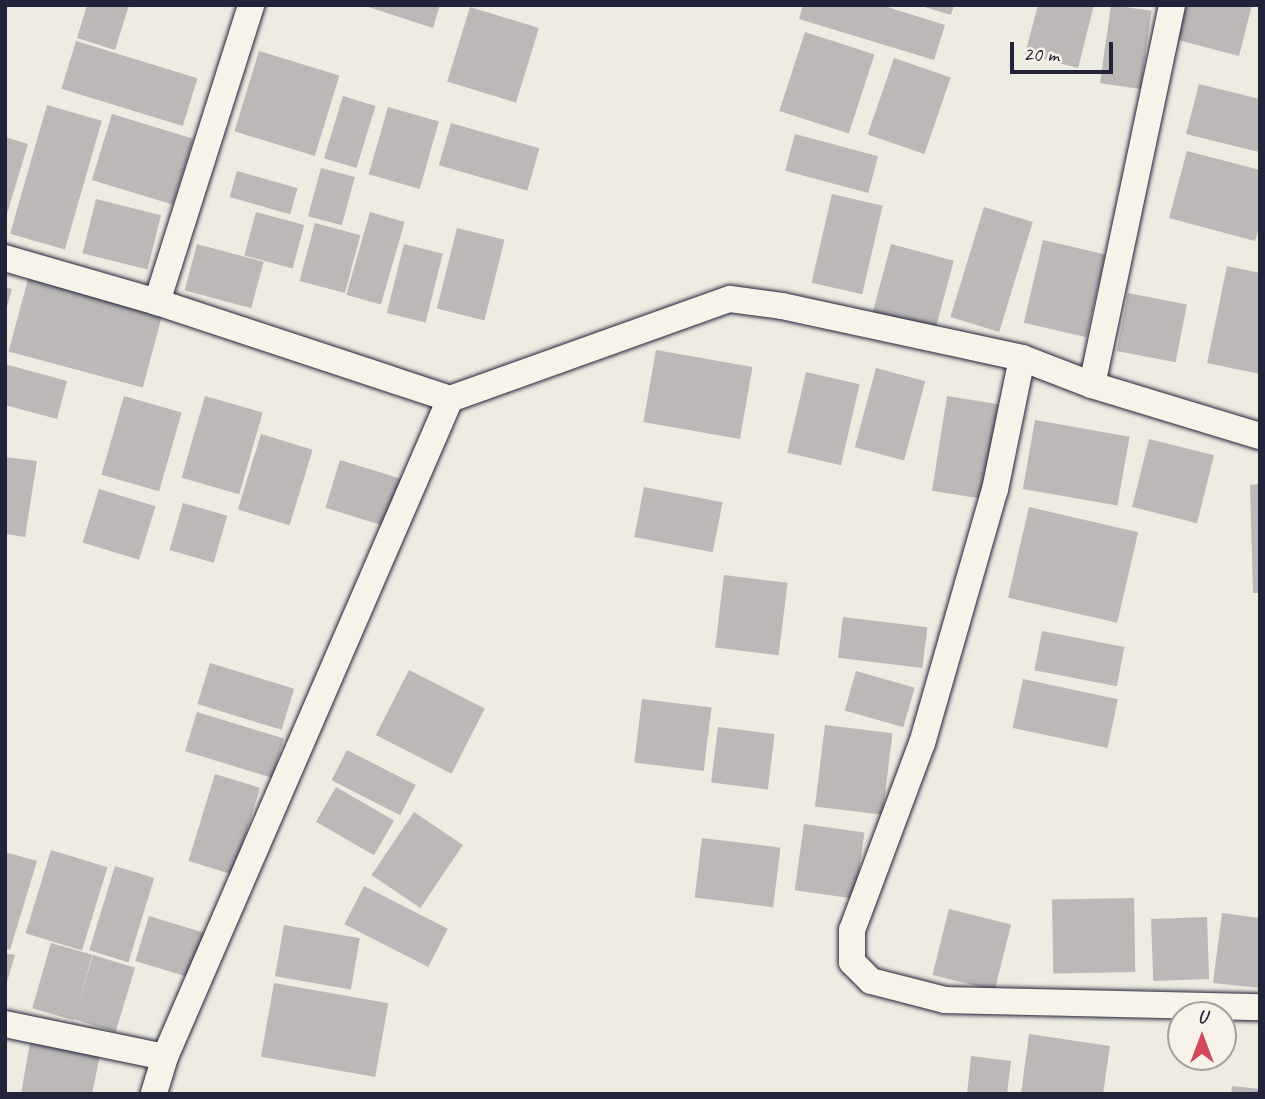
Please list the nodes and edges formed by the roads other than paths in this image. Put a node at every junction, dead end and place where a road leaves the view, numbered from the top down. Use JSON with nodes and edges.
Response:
{"nodes":[{"id":1,"x":251,"y":5,"type":"edge"},
{"id":2,"x":1172,"y":5,"type":"edge"},
{"id":3,"x":5,"y":258,"type":"edge"},
{"id":4,"x":157,"y":302,"type":"junction"},
{"id":5,"x":1022,"y":358,"type":"junction"},
{"id":6,"x":1092,"y":385,"type":"junction"},
{"id":7,"x":450,"y":399,"type":"junction"},
{"id":8,"x":1260,"y":436,"type":"edge"},
{"id":9,"x":1260,"y":1007,"type":"edge"},
{"id":10,"x":5,"y":1024,"type":"edge"},
{"id":11,"x":165,"y":1057,"type":"junction"},
{"id":12,"x":154,"y":1094,"type":"edge"}],
"edges":[{"from":1,"to":4,"type":"street"},
{"from":2,"to":6,"type":"street"},
{"from":3,"to":4,"type":"street"},
{"from":4,"to":7,"type":"street"},
{"from":5,"to":6,"type":"street"},
{"from":5,"to":7,"type":"street"},
{"from":5,"to":9,"type":"street"},
{"from":6,"to":8,"type":"street"},
{"from":7,"to":11,"type":"street"},
{"from":10,"to":11,"type":"street"},
{"from":11,"to":12,"type":"street"}]}
